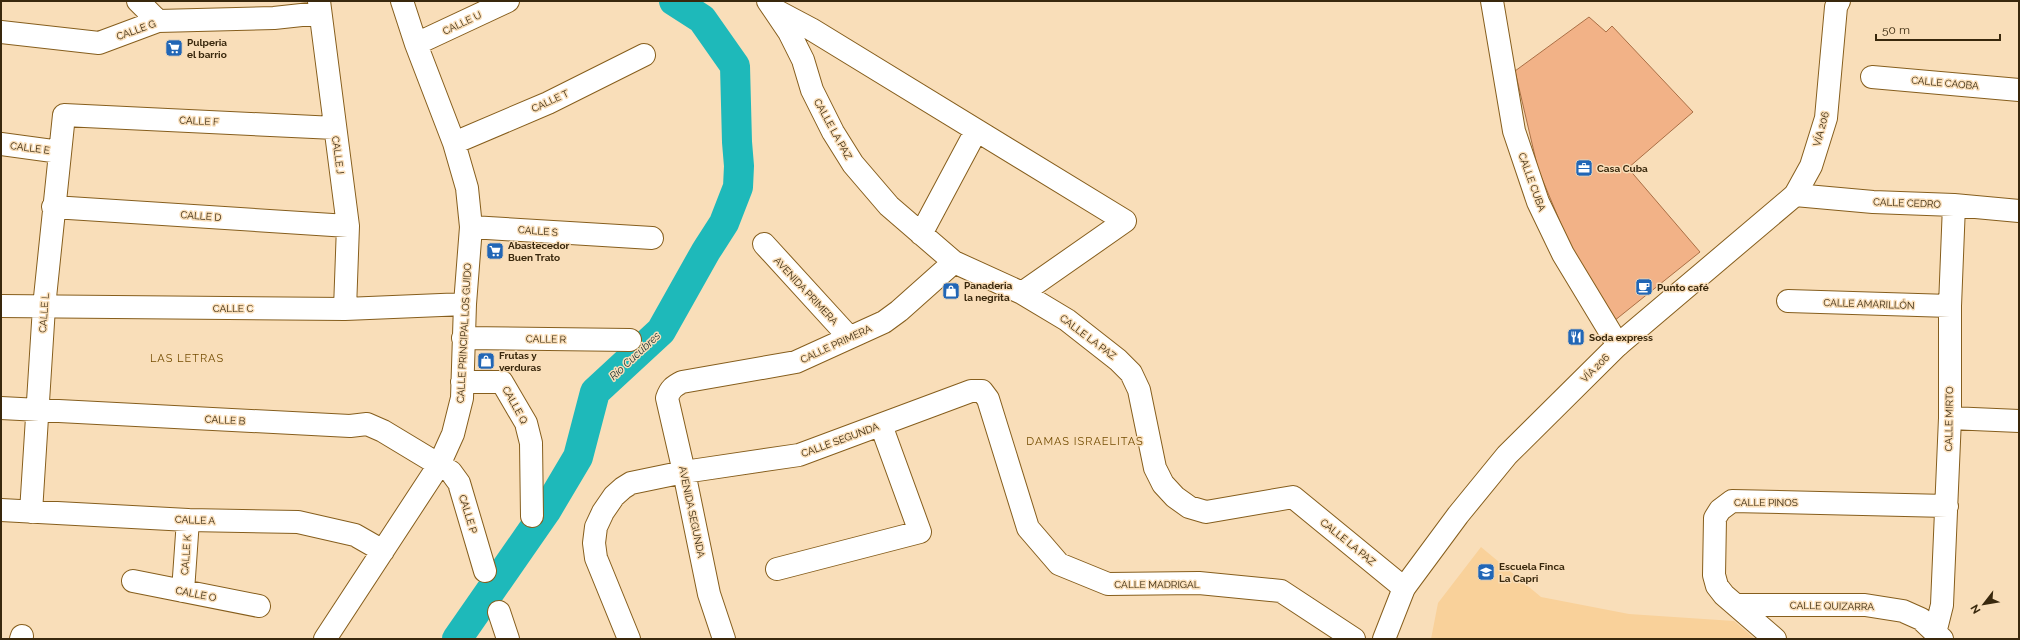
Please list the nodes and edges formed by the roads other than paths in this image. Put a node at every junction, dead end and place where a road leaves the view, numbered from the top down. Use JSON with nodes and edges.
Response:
{"nodes":[{"id":1,"x":138,"y":1,"type":"edge"},
{"id":2,"x":402,"y":1,"type":"edge"},
{"id":3,"x":508,"y":1,"type":"edge"},
{"id":4,"x":1492,"y":1,"type":"edge"},
{"id":5,"x":1839,"y":1,"type":"edge"},
{"id":6,"x":772,"y":6,"type":"edge"},
{"id":7,"x":319,"y":7,"type":"edge"},
{"id":8,"x":158,"y":21,"type":"junction"},
{"id":9,"x":1,"y":32,"type":"edge"},
{"id":10,"x":416,"y":44,"type":"junction"},
{"id":11,"x":644,"y":55,"type":"dead end"},
{"id":12,"x":1872,"y":77,"type":"dead end"},
{"id":13,"x":2019,"y":90,"type":"edge"},
{"id":14,"x":64,"y":115,"type":"joint"},
{"id":15,"x":335,"y":128,"type":"junction"},
{"id":16,"x":976,"y":131,"type":"junction"},
{"id":17,"x":454,"y":143,"type":"junction"},
{"id":18,"x":1,"y":144,"type":"edge"},
{"id":19,"x":60,"y":152,"type":"junction"},
{"id":20,"x":1795,"y":195,"type":"junction"},
{"id":21,"x":1954,"y":205,"type":"junction"},
{"id":22,"x":53,"y":207,"type":"junction"},
{"id":23,"x":2019,"y":211,"type":"edge"},
{"id":24,"x":348,"y":226,"type":"junction"},
{"id":25,"x":471,"y":227,"type":"junction"},
{"id":26,"x":921,"y":234,"type":"junction"},
{"id":27,"x":652,"y":238,"type":"dead end"},
{"id":28,"x":764,"y":244,"type":"dead end"},
{"id":29,"x":954,"y":262,"type":"junction"},
{"id":30,"x":1022,"y":294,"type":"junction"},
{"id":31,"x":1788,"y":301,"type":"dead end"},
{"id":32,"x":465,"y":304,"type":"junction"},
{"id":33,"x":1,"y":306,"type":"edge"},
{"id":34,"x":1950,"y":306,"type":"junction"},
{"id":35,"x":44,"y":307,"type":"junction"},
{"id":36,"x":345,"y":309,"type":"junction"},
{"id":37,"x":463,"y":338,"type":"junction"},
{"id":38,"x":849,"y":338,"type":"junction"},
{"id":39,"x":630,"y":340,"type":"dead end"},
{"id":40,"x":1618,"y":345,"type":"junction"},
{"id":41,"x":462,"y":382,"type":"junction"},
{"id":42,"x":674,"y":385,"type":"joint"},
{"id":43,"x":988,"y":399,"type":"joint"},
{"id":44,"x":1,"y":408,"type":"edge"},
{"id":45,"x":38,"y":410,"type":"junction"},
{"id":46,"x":1950,"y":418,"type":"junction"},
{"id":47,"x":2019,"y":421,"type":"edge"},
{"id":48,"x":881,"y":425,"type":"junction"},
{"id":49,"x":439,"y":465,"type":"junction"},
{"id":50,"x":684,"y":472,"type":"junction"},
{"id":51,"x":1947,"y":506,"type":"junction"},
{"id":52,"x":1,"y":510,"type":"edge"},
{"id":53,"x":31,"y":512,"type":"junction"},
{"id":54,"x":532,"y":516,"type":"dead end"},
{"id":55,"x":188,"y":520,"type":"junction"},
{"id":56,"x":383,"y":551,"type":"junction"},
{"id":57,"x":777,"y":569,"type":"dead end"},
{"id":58,"x":485,"y":571,"type":"dead end"},
{"id":59,"x":133,"y":581,"type":"dead end"},
{"id":60,"x":1404,"y":588,"type":"junction"},
{"id":61,"x":183,"y":591,"type":"junction"},
{"id":62,"x":1737,"y":605,"type":"junction"},
{"id":63,"x":259,"y":606,"type":"dead end"},
{"id":64,"x":499,"y":612,"type":"dead end"},
{"id":65,"x":1939,"y":636,"type":"edge"},
{"id":66,"x":325,"y":639,"type":"edge"},
{"id":67,"x":508,"y":639,"type":"edge"},
{"id":68,"x":628,"y":639,"type":"edge"},
{"id":69,"x":724,"y":639,"type":"edge"},
{"id":70,"x":1354,"y":639,"type":"edge"},
{"id":71,"x":1384,"y":639,"type":"edge"},
{"id":72,"x":1775,"y":639,"type":"edge"}],
"edges":[{"from":1,"to":8,"type":"street"},
{"from":2,"to":10,"type":"street","name":"CALLE PRINCIPAL LOS GUIDO"},
{"from":3,"to":10,"type":"street","name":"CALLE U"},
{"from":4,"to":40,"type":"street","name":"CALLE CUBA"},
{"from":5,"to":20,"type":"street","name":"VÍA 206"},
{"from":6,"to":16,"type":"street"},
{"from":6,"to":26,"type":"street","name":"CALLE LA PAZ"},
{"from":7,"to":8,"type":"street","name":"CALLE G"},
{"from":7,"to":15,"type":"street","name":"CALLE J"},
{"from":8,"to":9,"type":"street","name":"CALLE G"},
{"from":10,"to":17,"type":"street","name":"CALLE PRINCIPAL LOS GUIDO"},
{"from":11,"to":17,"type":"street","name":"CALLE T"},
{"from":12,"to":13,"type":"street","name":"CALLE CAOBA"},
{"from":14,"to":15,"type":"street","name":"CALLE F"},
{"from":14,"to":19,"type":"street","name":"CALLE L"},
{"from":15,"to":24,"type":"street","name":"CALLE J"},
{"from":16,"to":26,"type":"street"},
{"from":16,"to":30,"type":"street"},
{"from":17,"to":25,"type":"street","name":"CALLE PRINCIPAL LOS GUIDO"},
{"from":18,"to":19,"type":"street","name":"CALLE E"},
{"from":19,"to":22,"type":"street","name":"CALLE L"},
{"from":20,"to":21,"type":"street","name":"CALLE CEDRO"},
{"from":20,"to":40,"type":"street","name":"VÍA 206"},
{"from":21,"to":23,"type":"street","name":"CALLE CEDRO"},
{"from":21,"to":34,"type":"street","name":"CALLE MIRTO"},
{"from":22,"to":24,"type":"street","name":"CALLE D"},
{"from":22,"to":35,"type":"street","name":"CALLE L"},
{"from":24,"to":36,"type":"street","name":"CALLE J"},
{"from":25,"to":27,"type":"street","name":"CALLE S"},
{"from":25,"to":32,"type":"street","name":"CALLE PRINCIPAL LOS GUIDO"},
{"from":26,"to":29,"type":"street","name":"CALLE LA PAZ"},
{"from":28,"to":38,"type":"street","name":"AVENIDA PRIMERA"},
{"from":29,"to":30,"type":"street","name":"CALLE LA PAZ"},
{"from":29,"to":38,"type":"street","name":"CALLE PRIMERA"},
{"from":30,"to":60,"type":"street","name":"CALLE LA PAZ"},
{"from":31,"to":34,"type":"street","name":"CALLE AMARILLÓN"},
{"from":32,"to":36,"type":"street","name":"CALLE C"},
{"from":32,"to":37,"type":"street","name":"CALLE PRINCIPAL LOS GUIDO"},
{"from":33,"to":35,"type":"street","name":"CALLE C"},
{"from":34,"to":46,"type":"street","name":"CALLE MIRTO"},
{"from":35,"to":36,"type":"street","name":"CALLE C"},
{"from":35,"to":45,"type":"street","name":"CALLE L"},
{"from":37,"to":39,"type":"street","name":"CALLE R"},
{"from":37,"to":41,"type":"street","name":"CALLE PRINCIPAL LOS GUIDO"},
{"from":38,"to":42,"type":"street","name":"CALLE PRIMERA"},
{"from":40,"to":60,"type":"street","name":"VÍA 206"},
{"from":41,"to":49,"type":"street","name":"CALLE PRINCIPAL LOS GUIDO"},
{"from":41,"to":54,"type":"street","name":"CALLE Q"},
{"from":42,"to":50,"type":"street","name":"AVENIDA SEGUNDA"},
{"from":43,"to":48,"type":"street","name":"CALLE SEGUNDA"},
{"from":43,"to":70,"type":"street","name":"CALLE MADRIGAL"},
{"from":44,"to":45,"type":"street","name":"CALLE B"},
{"from":45,"to":49,"type":"street","name":"CALLE B"},
{"from":45,"to":53,"type":"street","name":"CALLE L"},
{"from":46,"to":47,"type":"street"},
{"from":46,"to":51,"type":"street","name":"CALLE MIRTO"},
{"from":48,"to":50,"type":"street","name":"CALLE SEGUNDA"},
{"from":48,"to":57,"type":"street"},
{"from":49,"to":56,"type":"street","name":"CALLE PRINCIPAL LOS GUIDO"},
{"from":49,"to":58,"type":"street","name":"CALLE P"},
{"from":50,"to":68,"type":"street","name":"CALLE SEGUNDA"},
{"from":50,"to":69,"type":"street","name":"AVENIDA SEGUNDA"},
{"from":51,"to":62,"type":"street","name":"CALLE PINOS"},
{"from":51,"to":65,"type":"street","name":"CALLE MIRTO"},
{"from":52,"to":53,"type":"street","name":"CALLE A"},
{"from":53,"to":55,"type":"street","name":"CALLE A"},
{"from":55,"to":56,"type":"street","name":"CALLE A"},
{"from":55,"to":61,"type":"street","name":"CALLE K"},
{"from":56,"to":66,"type":"street","name":"CALLE PRINCIPAL LOS GUIDO"},
{"from":59,"to":61,"type":"street","name":"CALLE O"},
{"from":60,"to":71,"type":"street","name":"VÍA 206"},
{"from":61,"to":63,"type":"street","name":"CALLE O"},
{"from":62,"to":65,"type":"street","name":"CALLE QUIZARRA"},
{"from":62,"to":72,"type":"street","name":"CALLE PINOS"},
{"from":64,"to":67,"type":"street"}]}
